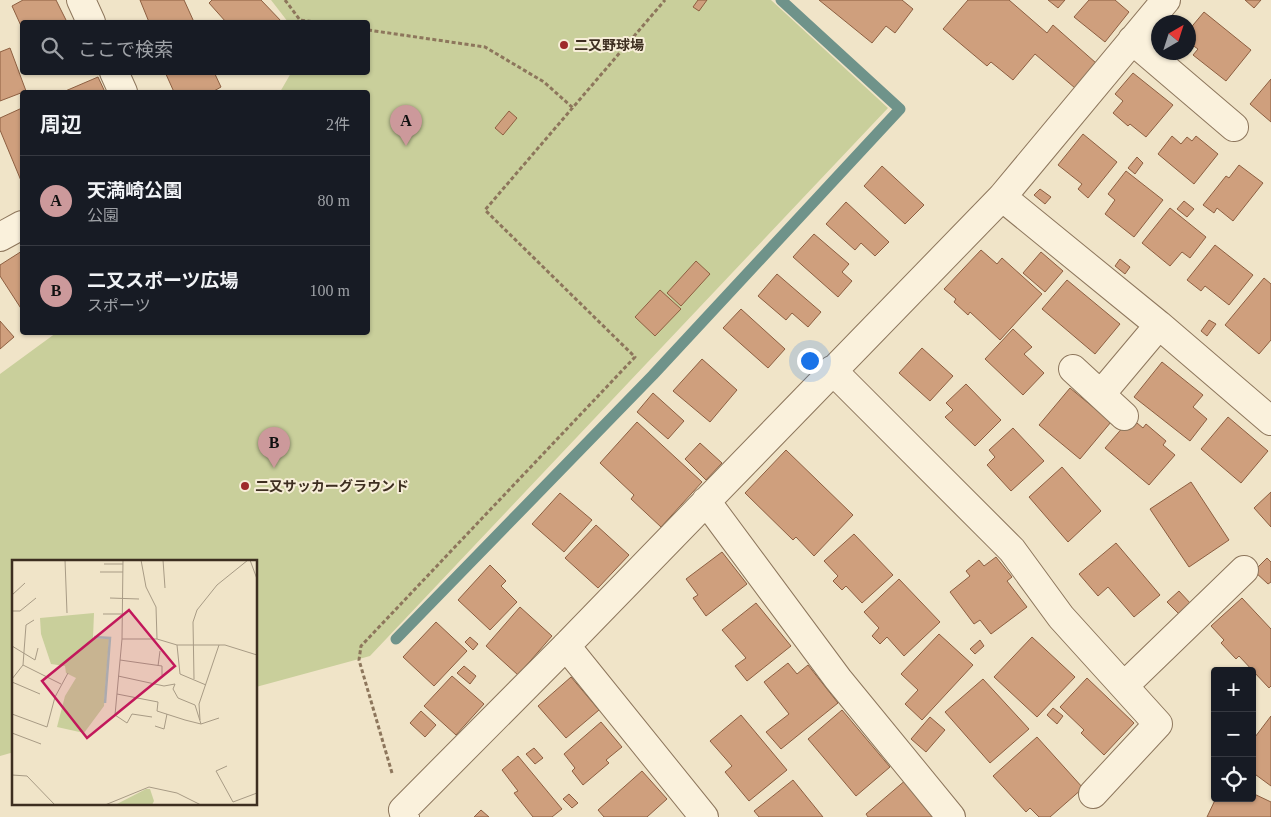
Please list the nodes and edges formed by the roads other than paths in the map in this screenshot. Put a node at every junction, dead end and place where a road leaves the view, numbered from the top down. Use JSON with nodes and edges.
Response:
{"nodes":[{"id":1,"x":81,"y":0,"type":"edge"},
{"id":2,"x":1166,"y":0,"type":"edge"},
{"id":3,"x":90,"y":20,"type":"edge"},
{"id":4,"x":1132,"y":40,"type":"junction"},
{"id":5,"x":115,"y":75,"type":"edge"},
{"id":6,"x":122,"y":90,"type":"edge"},
{"id":7,"x":1234,"y":128,"type":"dead end"},
{"id":8,"x":1002,"y":197,"type":"junction"},
{"id":9,"x":1159,"y":325,"type":"junction"},
{"id":10,"x":1073,"y":368,"type":"dead end"},
{"id":11,"x":832,"y":370,"type":"junction"},
{"id":12,"x":1101,"y":394,"type":"junction"},
{"id":13,"x":1124,"y":416,"type":"dead end"},
{"id":14,"x":1271,"y":421,"type":"edge"},
{"id":15,"x":706,"y":501,"type":"junction"},
{"id":16,"x":1244,"y":570,"type":"dead end"},
{"id":17,"x":566,"y":646,"type":"junction"},
{"id":18,"x":1124,"y":686,"type":"junction"},
{"id":19,"x":1093,"y":794,"type":"dead end"},
{"id":20,"x":404,"y":814,"type":"edge"},
{"id":21,"x":704,"y":817,"type":"edge"},
{"id":22,"x":951,"y":817,"type":"edge"}],
"edges":[{"from":1,"to":3,"type":"street"},
{"from":2,"to":4,"type":"street"},
{"from":4,"to":7,"type":"street"},
{"from":4,"to":8,"type":"street"},
{"from":5,"to":6,"type":"street"},
{"from":8,"to":9,"type":"street"},
{"from":8,"to":11,"type":"street"},
{"from":9,"to":12,"type":"street"},
{"from":9,"to":14,"type":"street"},
{"from":10,"to":12,"type":"street"},
{"from":11,"to":15,"type":"street"},
{"from":11,"to":18,"type":"street"},
{"from":12,"to":13,"type":"street"},
{"from":15,"to":17,"type":"street"},
{"from":15,"to":22,"type":"street"},
{"from":16,"to":18,"type":"street"},
{"from":17,"to":20,"type":"street"},
{"from":17,"to":21,"type":"street"},
{"from":18,"to":19,"type":"street"}]}
